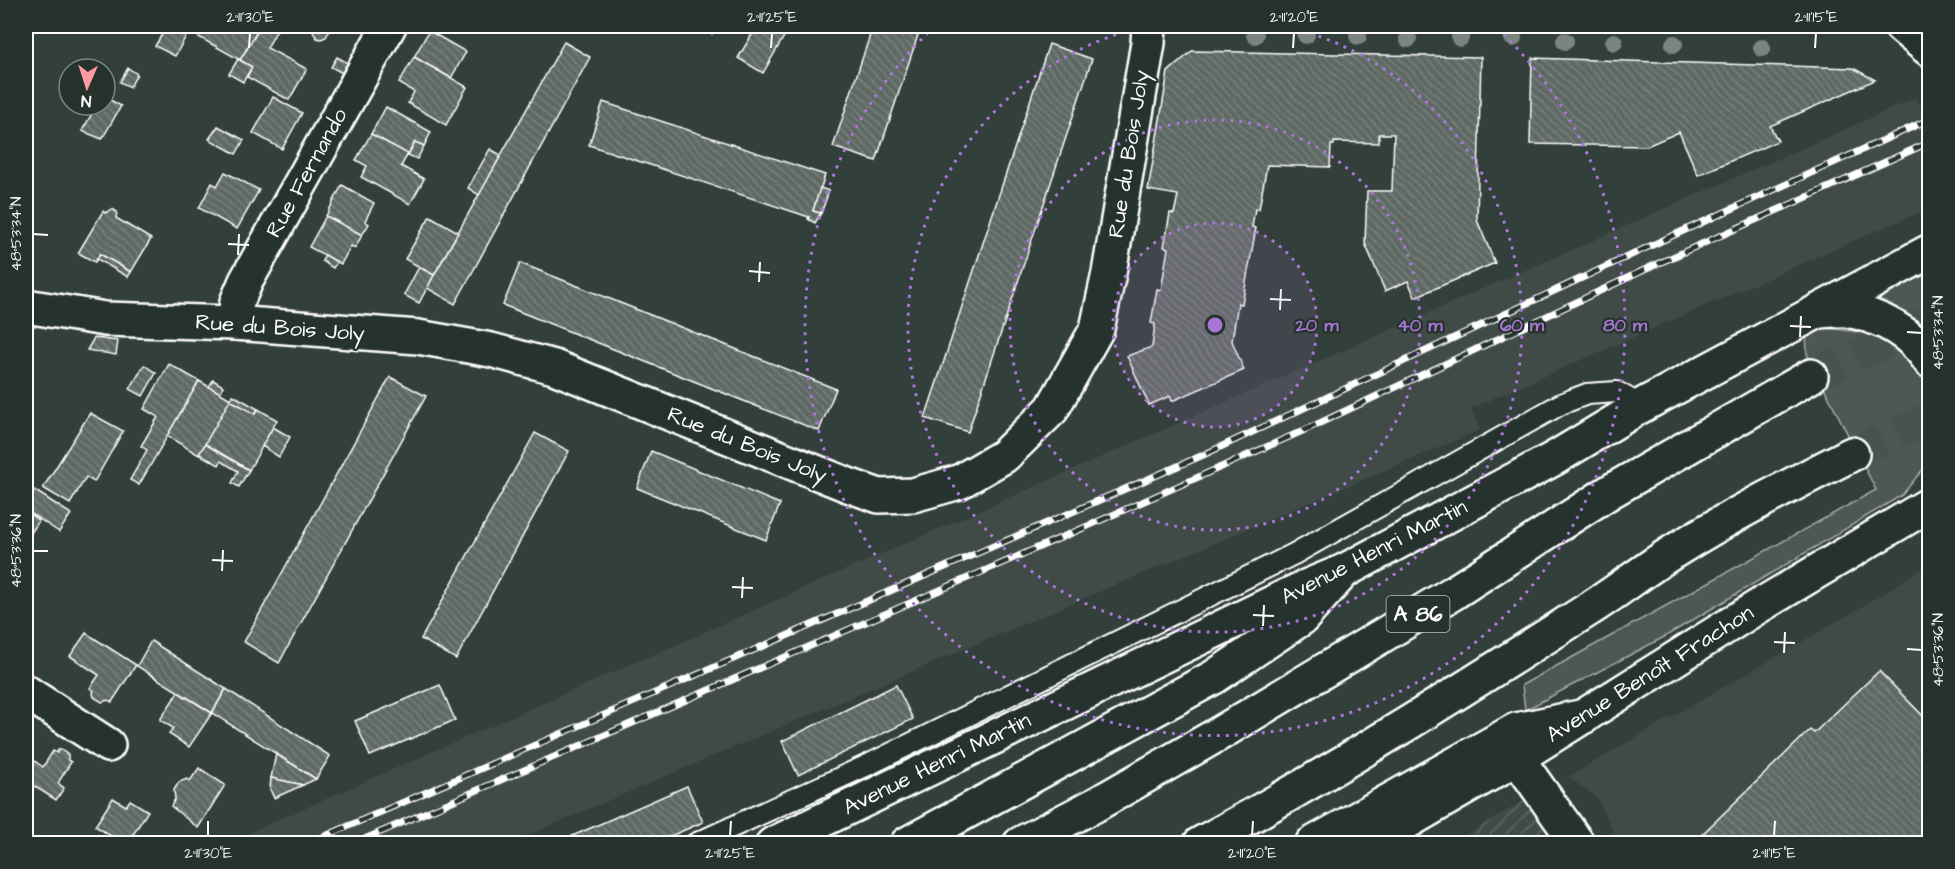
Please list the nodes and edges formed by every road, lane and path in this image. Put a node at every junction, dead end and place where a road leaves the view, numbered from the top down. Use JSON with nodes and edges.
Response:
{"nodes":[{"id":1,"x":389,"y":26,"type":"edge"},
{"id":2,"x":1149,"y":26,"type":"edge"},
{"id":3,"x":1901,"y":26,"type":"edge"},
{"id":4,"x":1929,"y":50,"type":"edge"},
{"id":5,"x":1929,"y":251,"type":"edge"},
{"id":6,"x":26,"y":306,"type":"edge"},
{"id":7,"x":1818,"y":311,"type":"junction"},
{"id":8,"x":234,"y":323,"type":"junction"},
{"id":9,"x":1929,"y":361,"type":"edge"},
{"id":10,"x":1811,"y":376,"type":"tunnel mouth"},
{"id":11,"x":1641,"y":406,"type":"junction"},
{"id":12,"x":1852,"y":454,"type":"tunnel mouth"},
{"id":13,"x":1929,"y":482,"type":"edge"},
{"id":14,"x":1923,"y":515,"type":"edge"},
{"id":15,"x":1344,"y":571,"type":"junction"},
{"id":16,"x":26,"y":692,"type":"edge"},
{"id":17,"x":1584,"y":716,"type":"junction"},
{"id":18,"x":108,"y":745,"type":"dead end"},
{"id":19,"x":1517,"y":758,"type":"junction"},
{"id":20,"x":694,"y":843,"type":"edge"},
{"id":21,"x":773,"y":843,"type":"edge"},
{"id":22,"x":907,"y":843,"type":"edge"},
{"id":23,"x":1020,"y":843,"type":"edge"},
{"id":24,"x":1200,"y":843,"type":"edge"},
{"id":25,"x":1312,"y":843,"type":"edge"},
{"id":26,"x":1369,"y":843,"type":"edge"},
{"id":27,"x":1578,"y":843,"type":"edge"}],
"edges":[{"from":1,"to":8,"type":"main road","name":"Rue Fernando"},
{"from":2,"to":8,"type":"main road","name":"Rue du Bois Joly"},
{"from":3,"to":4,"type":"main road"},
{"from":5,"to":7,"type":"main road","name":"Avenue Henri Martin"},
{"from":6,"to":8,"type":"main road","name":"Rue du Bois Joly"},
{"from":7,"to":9,"type":"main road"},
{"from":7,"to":11,"type":"main road","name":"Avenue Henri Martin"},
{"from":10,"to":23,"type":"main road","number":"A 86"},
{"from":11,"to":15,"type":"main road","name":"Avenue Henri Martin"},
{"from":11,"to":20,"type":"lane"},
{"from":12,"to":24,"type":"main road"},
{"from":13,"to":14,"type":"main road"},
{"from":14,"to":17,"type":"main road","name":"Avenue Benoît Frachon"},
{"from":15,"to":21,"type":"main road","name":"Avenue Henri Martin"},
{"from":15,"to":22,"type":"main road"},
{"from":16,"to":18,"type":"main road"},
{"from":17,"to":19,"type":"main road","name":"Avenue Benoît Frachon"},
{"from":17,"to":25,"type":"main road"},
{"from":19,"to":26,"type":"main road","name":"Avenue Benoît Frachon"},
{"from":19,"to":27,"type":"main road"}]}
